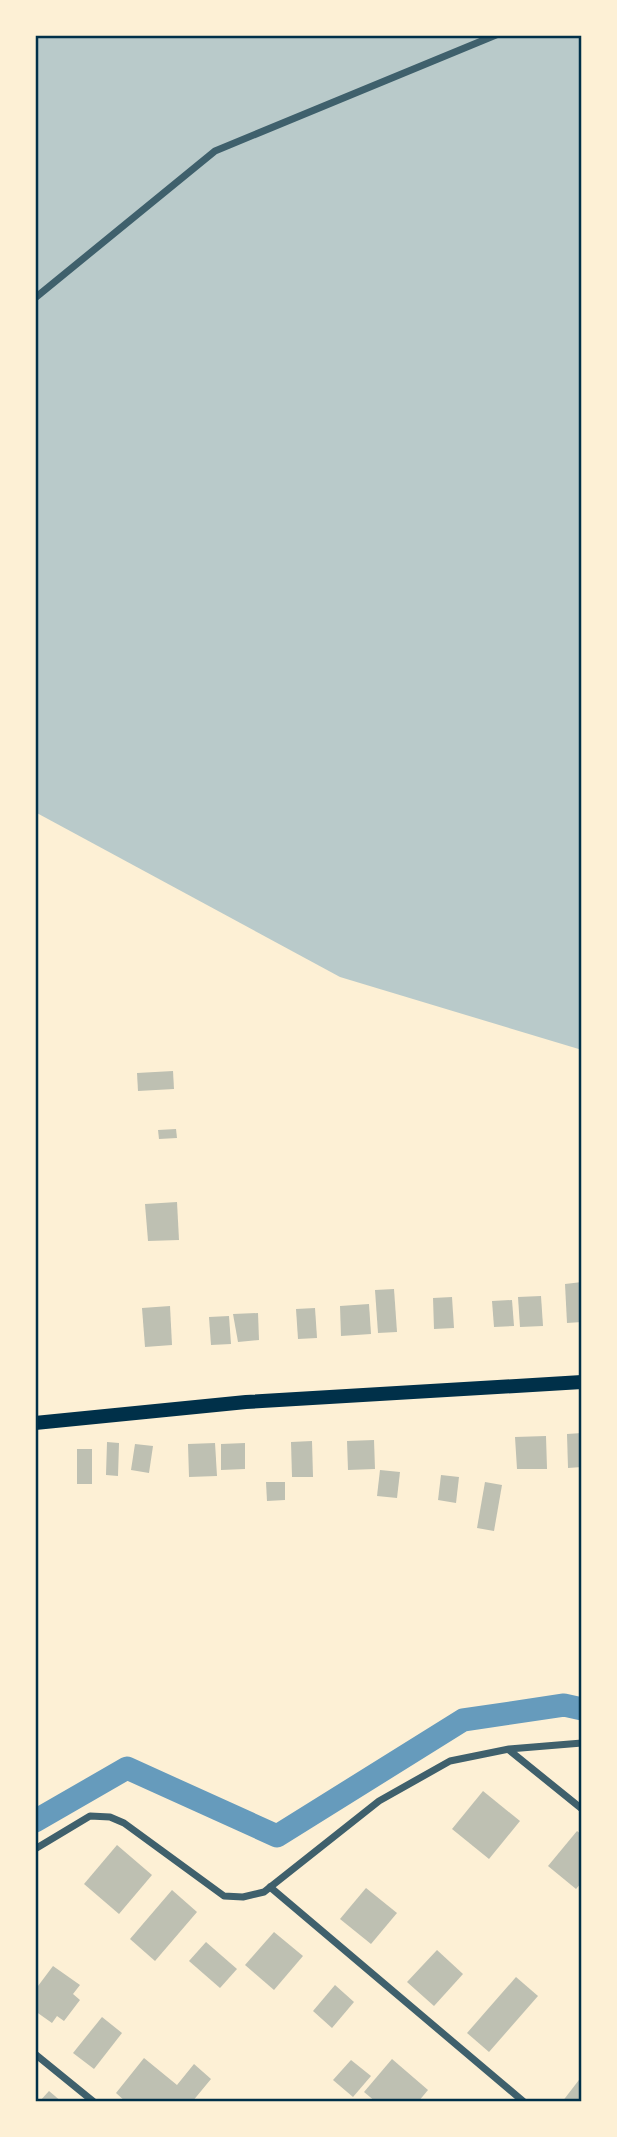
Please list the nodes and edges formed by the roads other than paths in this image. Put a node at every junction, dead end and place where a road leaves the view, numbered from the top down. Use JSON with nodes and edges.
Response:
{"nodes":[{"id":1,"x":496,"y":35,"type":"edge"},
{"id":2,"x":35,"y":298,"type":"edge"},
{"id":3,"x":582,"y":1382,"type":"edge"},
{"id":4,"x":35,"y":1423,"type":"edge"},
{"id":5,"x":582,"y":1743,"type":"edge"},
{"id":6,"x":509,"y":1749,"type":"junction"},
{"id":7,"x":582,"y":1809,"type":"edge"},
{"id":8,"x":35,"y":1849,"type":"edge"},
{"id":9,"x":270,"y":1887,"type":"junction"},
{"id":10,"x":35,"y":2054,"type":"edge"},
{"id":11,"x":94,"y":2102,"type":"edge"},
{"id":12,"x":524,"y":2102,"type":"edge"}],
"edges":[{"from":1,"to":2,"type":"street"},
{"from":3,"to":4,"type":"main road"},
{"from":5,"to":6,"type":"street"},
{"from":6,"to":7,"type":"street"},
{"from":6,"to":9,"type":"street"},
{"from":8,"to":9,"type":"street"},
{"from":9,"to":12,"type":"street"},
{"from":10,"to":11,"type":"street"}]}
